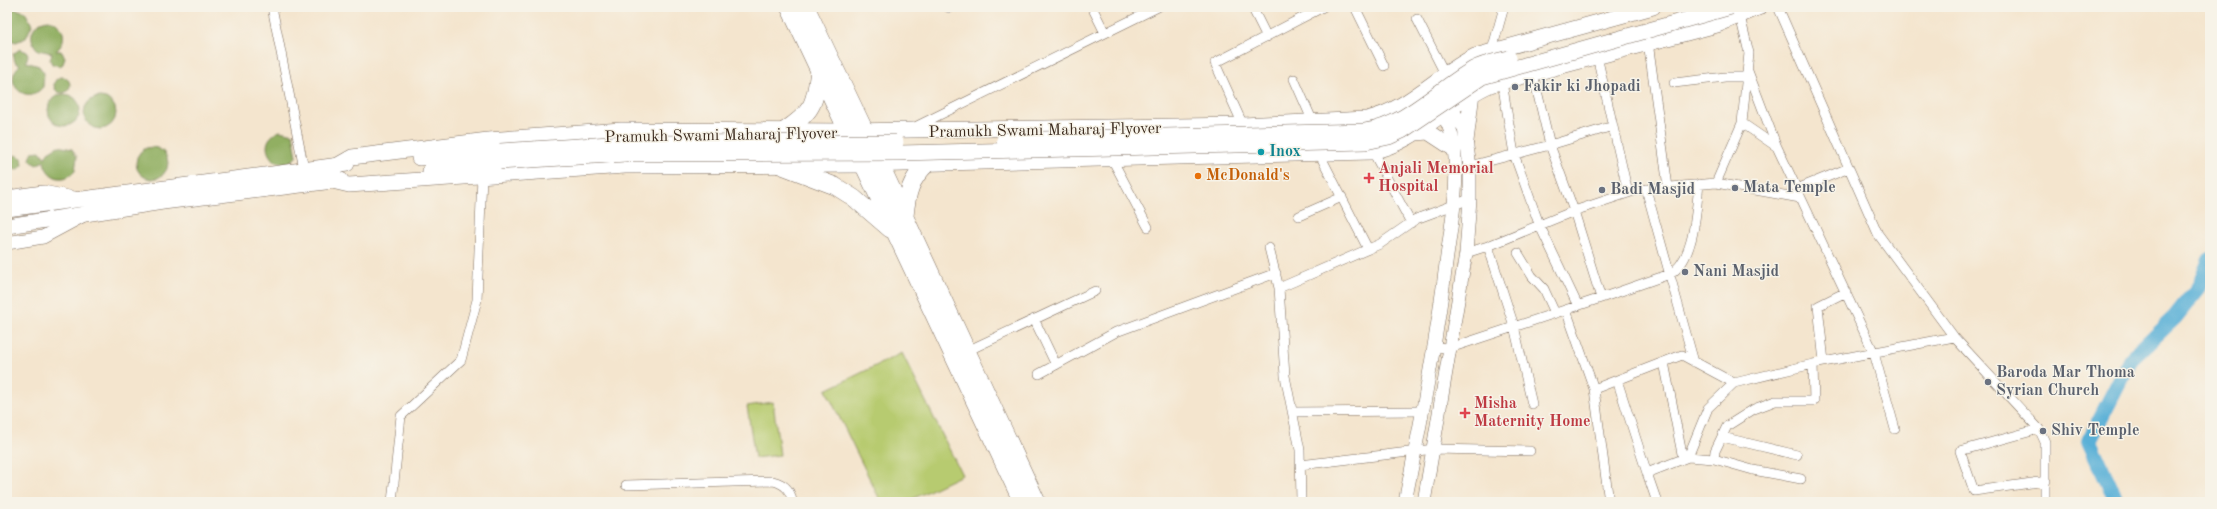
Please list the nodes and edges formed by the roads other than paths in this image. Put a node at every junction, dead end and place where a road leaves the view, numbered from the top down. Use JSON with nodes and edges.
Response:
{"nodes":[{"id":1,"x":272,"y":7,"type":"edge"},
{"id":2,"x":789,"y":7,"type":"edge"},
{"id":3,"x":806,"y":7,"type":"edge"},
{"id":4,"x":1092,"y":7,"type":"edge"},
{"id":5,"x":1158,"y":7,"type":"edge"},
{"id":6,"x":1252,"y":7,"type":"edge"},
{"id":7,"x":1323,"y":7,"type":"edge"},
{"id":8,"x":1355,"y":7,"type":"edge"},
{"id":9,"x":1504,"y":7,"type":"edge"},
{"id":10,"x":1651,"y":7,"type":"edge"},
{"id":11,"x":1699,"y":7,"type":"edge"},
{"id":12,"x":1760,"y":7,"type":"edge"},
{"id":13,"x":1778,"y":7,"type":"edge"},
{"id":14,"x":1146,"y":10,"type":"edge"},
{"id":15,"x":1736,"y":11,"type":"edge"},
{"id":16,"x":1417,"y":19,"type":"dead end"},
{"id":17,"x":1105,"y":34,"type":"junction"},
{"id":18,"x":1267,"y":36,"type":"junction"},
{"id":19,"x":1648,"y":42,"type":"junction"},
{"id":20,"x":1492,"y":50,"type":"junction"},
{"id":21,"x":1597,"y":56,"type":"junction"},
{"id":22,"x":1384,"y":66,"type":"dead end"},
{"id":23,"x":819,"y":70,"type":"junction"},
{"id":24,"x":1747,"y":73,"type":"junction"},
{"id":25,"x":1533,"y":74,"type":"junction"},
{"id":26,"x":1294,"y":79,"type":"dead end"},
{"id":27,"x":1434,"y":82,"type":"junction"},
{"id":28,"x":1502,"y":82,"type":"junction"},
{"id":29,"x":1674,"y":83,"type":"dead end"},
{"id":30,"x":1472,"y":93,"type":"junction"},
{"id":31,"x":1447,"y":111,"type":"junction"},
{"id":32,"x":1313,"y":122,"type":"junction"},
{"id":33,"x":1742,"y":123,"type":"junction"},
{"id":34,"x":1242,"y":125,"type":"junction"},
{"id":35,"x":1613,"y":126,"type":"junction"},
{"id":36,"x":908,"y":130,"type":"junction"},
{"id":37,"x":784,"y":131,"type":"junction"},
{"id":38,"x":848,"y":131,"type":"junction"},
{"id":39,"x":865,"y":131,"type":"junction"},
{"id":40,"x":1415,"y":133,"type":"junction"},
{"id":41,"x":1460,"y":145,"type":"junction"},
{"id":42,"x":1550,"y":145,"type":"junction"},
{"id":43,"x":1779,"y":151,"type":"junction"},
{"id":44,"x":1372,"y":152,"type":"junction"},
{"id":45,"x":1319,"y":153,"type":"junction"},
{"id":46,"x":1514,"y":154,"type":"junction"},
{"id":47,"x":1112,"y":159,"type":"junction"},
{"id":48,"x":928,"y":163,"type":"junction"},
{"id":49,"x":881,"y":164,"type":"junction"},
{"id":50,"x":338,"y":165,"type":"junction"},
{"id":51,"x":780,"y":165,"type":"junction"},
{"id":52,"x":864,"y":165,"type":"junction"},
{"id":53,"x":1470,"y":166,"type":"junction"},
{"id":54,"x":1849,"y":168,"type":"junction"},
{"id":55,"x":304,"y":169,"type":"junction"},
{"id":56,"x":370,"y":169,"type":"junction"},
{"id":57,"x":482,"y":176,"type":"junction"},
{"id":58,"x":332,"y":181,"type":"junction"},
{"id":59,"x":1716,"y":183,"type":"junction"},
{"id":60,"x":1699,"y":184,"type":"junction"},
{"id":61,"x":1668,"y":187,"type":"junction"},
{"id":62,"x":1646,"y":189,"type":"junction"},
{"id":63,"x":1628,"y":193,"type":"junction"},
{"id":64,"x":1799,"y":194,"type":"junction"},
{"id":65,"x":7,"y":197,"type":"edge"},
{"id":66,"x":1342,"y":197,"type":"junction"},
{"id":67,"x":76,"y":199,"type":"junction"},
{"id":68,"x":1470,"y":199,"type":"junction"},
{"id":69,"x":1454,"y":205,"type":"junction"},
{"id":70,"x":7,"y":209,"type":"edge"},
{"id":71,"x":1574,"y":211,"type":"junction"},
{"id":72,"x":87,"y":213,"type":"junction"},
{"id":73,"x":1298,"y":216,"type":"dead end"},
{"id":74,"x":905,"y":218,"type":"junction"},
{"id":75,"x":1411,"y":223,"type":"junction"},
{"id":76,"x":1539,"y":224,"type":"junction"},
{"id":77,"x":7,"y":226,"type":"edge"},
{"id":78,"x":1148,"y":227,"type":"dead end"},
{"id":79,"x":896,"y":235,"type":"junction"},
{"id":80,"x":7,"y":243,"type":"edge"},
{"id":81,"x":1488,"y":246,"type":"junction"},
{"id":82,"x":1269,"y":248,"type":"dead end"},
{"id":83,"x":1368,"y":249,"type":"junction"},
{"id":84,"x":1466,"y":253,"type":"junction"},
{"id":85,"x":1518,"y":253,"type":"dead end"},
{"id":86,"x":1276,"y":273,"type":"junction"},
{"id":87,"x":1670,"y":274,"type":"junction"},
{"id":88,"x":1279,"y":288,"type":"junction"},
{"id":89,"x":1095,"y":291,"type":"dead end"},
{"id":90,"x":1846,"y":292,"type":"junction"},
{"id":91,"x":1602,"y":298,"type":"junction"},
{"id":92,"x":1578,"y":306,"type":"junction"},
{"id":93,"x":1566,"y":310,"type":"junction"},
{"id":94,"x":1555,"y":313,"type":"junction"},
{"id":95,"x":1034,"y":319,"type":"junction"},
{"id":96,"x":1514,"y":326,"type":"junction"},
{"id":97,"x":1954,"y":337,"type":"junction"},
{"id":98,"x":1433,"y":347,"type":"junction"},
{"id":99,"x":1450,"y":348,"type":"junction"},
{"id":100,"x":967,"y":350,"type":"junction"},
{"id":101,"x":1874,"y":353,"type":"junction"},
{"id":102,"x":1664,"y":362,"type":"junction"},
{"id":103,"x":1694,"y":362,"type":"junction"},
{"id":104,"x":1824,"y":362,"type":"junction"},
{"id":105,"x":1813,"y":364,"type":"junction"},
{"id":106,"x":1056,"y":365,"type":"junction"},
{"id":107,"x":1039,"y":374,"type":"dead end"},
{"id":108,"x":1617,"y":380,"type":"junction"},
{"id":109,"x":1734,"y":384,"type":"junction"},
{"id":110,"x":1594,"y":389,"type":"junction"},
{"id":111,"x":1532,"y":404,"type":"dead end"},
{"id":112,"x":1421,"y":411,"type":"junction"},
{"id":113,"x":1292,"y":412,"type":"junction"},
{"id":114,"x":1896,"y":429,"type":"dead end"},
{"id":115,"x":2039,"y":430,"type":"junction"},
{"id":116,"x":1722,"y":437,"type":"junction"},
{"id":117,"x":1434,"y":449,"type":"junction"},
{"id":118,"x":1415,"y":451,"type":"junction"},
{"id":119,"x":1530,"y":451,"type":"dead end"},
{"id":120,"x":1797,"y":456,"type":"dead end"},
{"id":121,"x":1685,"y":458,"type":"junction"},
{"id":122,"x":1714,"y":459,"type":"junction"},
{"id":123,"x":1300,"y":465,"type":"junction"},
{"id":124,"x":1647,"y":473,"type":"junction"},
{"id":125,"x":1801,"y":479,"type":"dead end"},
{"id":126,"x":2046,"y":481,"type":"junction"},
{"id":127,"x":626,"y":485,"type":"dead end"},
{"id":128,"x":392,"y":502,"type":"edge"},
{"id":129,"x":792,"y":502,"type":"edge"},
{"id":130,"x":1022,"y":502,"type":"edge"},
{"id":131,"x":1037,"y":502,"type":"edge"},
{"id":132,"x":1301,"y":502,"type":"edge"},
{"id":133,"x":1405,"y":502,"type":"edge"},
{"id":134,"x":1424,"y":502,"type":"edge"},
{"id":135,"x":1609,"y":502,"type":"edge"},
{"id":136,"x":1657,"y":502,"type":"edge"},
{"id":137,"x":2045,"y":502,"type":"edge"}],
"edges":[{"from":1,"to":55,"type":"street"},
{"from":2,"to":23,"type":"highway"},
{"from":3,"to":39,"type":"highway"},
{"from":4,"to":17,"type":"street"},
{"from":5,"to":14,"type":"street"},
{"from":6,"to":18,"type":"street"},
{"from":7,"to":18,"type":"street"},
{"from":8,"to":22,"type":"street"},
{"from":9,"to":20,"type":"street"},
{"from":10,"to":20,"type":"main road"},
{"from":11,"to":56,"type":"main road","name":"Pramukh Swami Maharaj Flyover","bridge":true},
{"from":12,"to":15,"type":"main road"},
{"from":13,"to":54,"type":"street"},
{"from":14,"to":17,"type":"street"},
{"from":15,"to":19,"type":"main road"},
{"from":15,"to":24,"type":"street"},
{"from":15,"to":56,"type":"main road","name":"Pramukh Swami Maharaj Flyover","bridge":true},
{"from":16,"to":27,"type":"street"},
{"from":17,"to":36,"type":"street"},
{"from":18,"to":34,"type":"street"},
{"from":19,"to":21,"type":"main road"},
{"from":19,"to":61,"type":"street"},
{"from":20,"to":27,"type":"main road"},
{"from":21,"to":25,"type":"main road"},
{"from":21,"to":35,"type":"street"},
{"from":23,"to":37,"type":"highway"},
{"from":23,"to":38,"type":"highway"},
{"from":24,"to":29,"type":"street"},
{"from":24,"to":33,"type":"street"},
{"from":24,"to":43,"type":"street"},
{"from":25,"to":28,"type":"main road"},
{"from":25,"to":42,"type":"street"},
{"from":26,"to":32,"type":"street"},
{"from":27,"to":31,"type":"street"},
{"from":27,"to":32,"type":"main road"},
{"from":28,"to":30,"type":"main road"},
{"from":28,"to":46,"type":"street"},
{"from":30,"to":31,"type":"main road"},
{"from":30,"to":41,"type":"main road"},
{"from":31,"to":40,"type":"main road"},
{"from":31,"to":41,"type":"street"},
{"from":32,"to":34,"type":"main road"},
{"from":33,"to":43,"type":"street"},
{"from":33,"to":59,"type":"street"},
{"from":34,"to":36,"type":"main road"},
{"from":35,"to":42,"type":"street"},
{"from":35,"to":63,"type":"street"},
{"from":36,"to":39,"type":"main road"},
{"from":37,"to":38,"type":"main road"},
{"from":37,"to":50,"type":"main road"},
{"from":38,"to":39,"type":"main road"},
{"from":38,"to":52,"type":"highway"},
{"from":39,"to":49,"type":"highway"},
{"from":40,"to":41,"type":"main road"},
{"from":40,"to":44,"type":"main road"},
{"from":41,"to":53,"type":"street"},
{"from":41,"to":69,"type":"street"},
{"from":42,"to":46,"type":"street"},
{"from":42,"to":71,"type":"street"},
{"from":43,"to":64,"type":"street"},
{"from":44,"to":45,"type":"main road"},
{"from":44,"to":75,"type":"street"},
{"from":45,"to":47,"type":"main road"},
{"from":45,"to":66,"type":"street"},
{"from":46,"to":53,"type":"street"},
{"from":46,"to":76,"type":"street"},
{"from":47,"to":48,"type":"main road"},
{"from":47,"to":78,"type":"street"},
{"from":48,"to":49,"type":"main road"},
{"from":48,"to":74,"type":"highway"},
{"from":49,"to":52,"type":"main road"},
{"from":49,"to":74,"type":"highway"},
{"from":50,"to":55,"type":"main road","name":"Pramukh Swami Maharaj Flyover"},
{"from":50,"to":56,"type":"main road","name":"Pramukh Swami Maharaj Flyover"},
{"from":51,"to":52,"type":"main road"},
{"from":51,"to":57,"type":"main road"},
{"from":51,"to":79,"type":"highway"},
{"from":52,"to":79,"type":"highway"},
{"from":53,"to":68,"type":"street"},
{"from":54,"to":64,"type":"street"},
{"from":54,"to":97,"type":"street"},
{"from":55,"to":67,"type":"main road","name":"Pramukh Swami Maharaj Flyover"},
{"from":56,"to":58,"type":"main road","name":"Pramukh Swami Maharaj Flyover"},
{"from":57,"to":58,"type":"main road"},
{"from":57,"to":128,"type":"street"},
{"from":58,"to":72,"type":"main road","name":"Pramukh Swami Maharaj Flyover"},
{"from":59,"to":60,"type":"street"},
{"from":59,"to":64,"type":"street"},
{"from":60,"to":61,"type":"street"},
{"from":60,"to":87,"type":"street"},
{"from":61,"to":62,"type":"street"},
{"from":62,"to":63,"type":"street"},
{"from":62,"to":87,"type":"street"},
{"from":63,"to":71,"type":"street"},
{"from":64,"to":90,"type":"street"},
{"from":65,"to":67,"type":"street"},
{"from":66,"to":73,"type":"street"},
{"from":66,"to":83,"type":"street"},
{"from":67,"to":70,"type":"main road","name":"Pramukh Swami Maharaj Flyover"},
{"from":68,"to":69,"type":"street"},
{"from":68,"to":84,"type":"street"},
{"from":69,"to":75,"type":"street"},
{"from":69,"to":98,"type":"street"},
{"from":71,"to":76,"type":"street"},
{"from":71,"to":91,"type":"street"},
{"from":72,"to":77,"type":"main road","name":"Pramukh Swami Maharaj Flyover"},
{"from":72,"to":80,"type":"street"},
{"from":74,"to":100,"type":"highway"},
{"from":75,"to":83,"type":"street"},
{"from":76,"to":81,"type":"street"},
{"from":76,"to":92,"type":"street"},
{"from":79,"to":130,"type":"highway"},
{"from":81,"to":84,"type":"street"},
{"from":81,"to":96,"type":"street"},
{"from":82,"to":86,"type":"street"},
{"from":83,"to":88,"type":"street"},
{"from":84,"to":99,"type":"street"},
{"from":85,"to":94,"type":"street"},
{"from":86,"to":88,"type":"street"},
{"from":86,"to":106,"type":"street"},
{"from":87,"to":91,"type":"street"},
{"from":87,"to":103,"type":"street"},
{"from":88,"to":113,"type":"street"},
{"from":89,"to":95,"type":"street"},
{"from":90,"to":101,"type":"street"},
{"from":90,"to":104,"type":"street"},
{"from":91,"to":92,"type":"street"},
{"from":92,"to":93,"type":"street"},
{"from":93,"to":94,"type":"street"},
{"from":93,"to":110,"type":"street"},
{"from":94,"to":96,"type":"street"},
{"from":95,"to":100,"type":"street"},
{"from":95,"to":106,"type":"street"},
{"from":96,"to":99,"type":"street"},
{"from":96,"to":111,"type":"street"},
{"from":97,"to":101,"type":"street"},
{"from":97,"to":115,"type":"street"},
{"from":98,"to":99,"type":"street"},
{"from":98,"to":112,"type":"street"},
{"from":99,"to":117,"type":"street"},
{"from":100,"to":131,"type":"highway"},
{"from":101,"to":104,"type":"street"},
{"from":101,"to":114,"type":"street"},
{"from":102,"to":103,"type":"street"},
{"from":102,"to":108,"type":"street"},
{"from":102,"to":121,"type":"street"},
{"from":103,"to":109,"type":"street"},
{"from":104,"to":105,"type":"street"},
{"from":105,"to":109,"type":"street"},
{"from":105,"to":116,"type":"street"},
{"from":106,"to":107,"type":"street"},
{"from":108,"to":110,"type":"street"},
{"from":108,"to":124,"type":"street"},
{"from":109,"to":121,"type":"street"},
{"from":110,"to":135,"type":"street"},
{"from":112,"to":113,"type":"street"},
{"from":112,"to":118,"type":"street"},
{"from":113,"to":123,"type":"street"},
{"from":115,"to":126,"type":"street"},
{"from":115,"to":126,"type":"street"},
{"from":116,"to":120,"type":"street"},
{"from":116,"to":122,"type":"street"},
{"from":117,"to":118,"type":"street"},
{"from":117,"to":119,"type":"street"},
{"from":117,"to":134,"type":"street"},
{"from":118,"to":123,"type":"street"},
{"from":118,"to":133,"type":"street"},
{"from":121,"to":122,"type":"street"},
{"from":121,"to":124,"type":"street"},
{"from":122,"to":125,"type":"street"},
{"from":123,"to":132,"type":"street"},
{"from":124,"to":136,"type":"street"},
{"from":126,"to":137,"type":"street"},
{"from":127,"to":129,"type":"street"}]}
